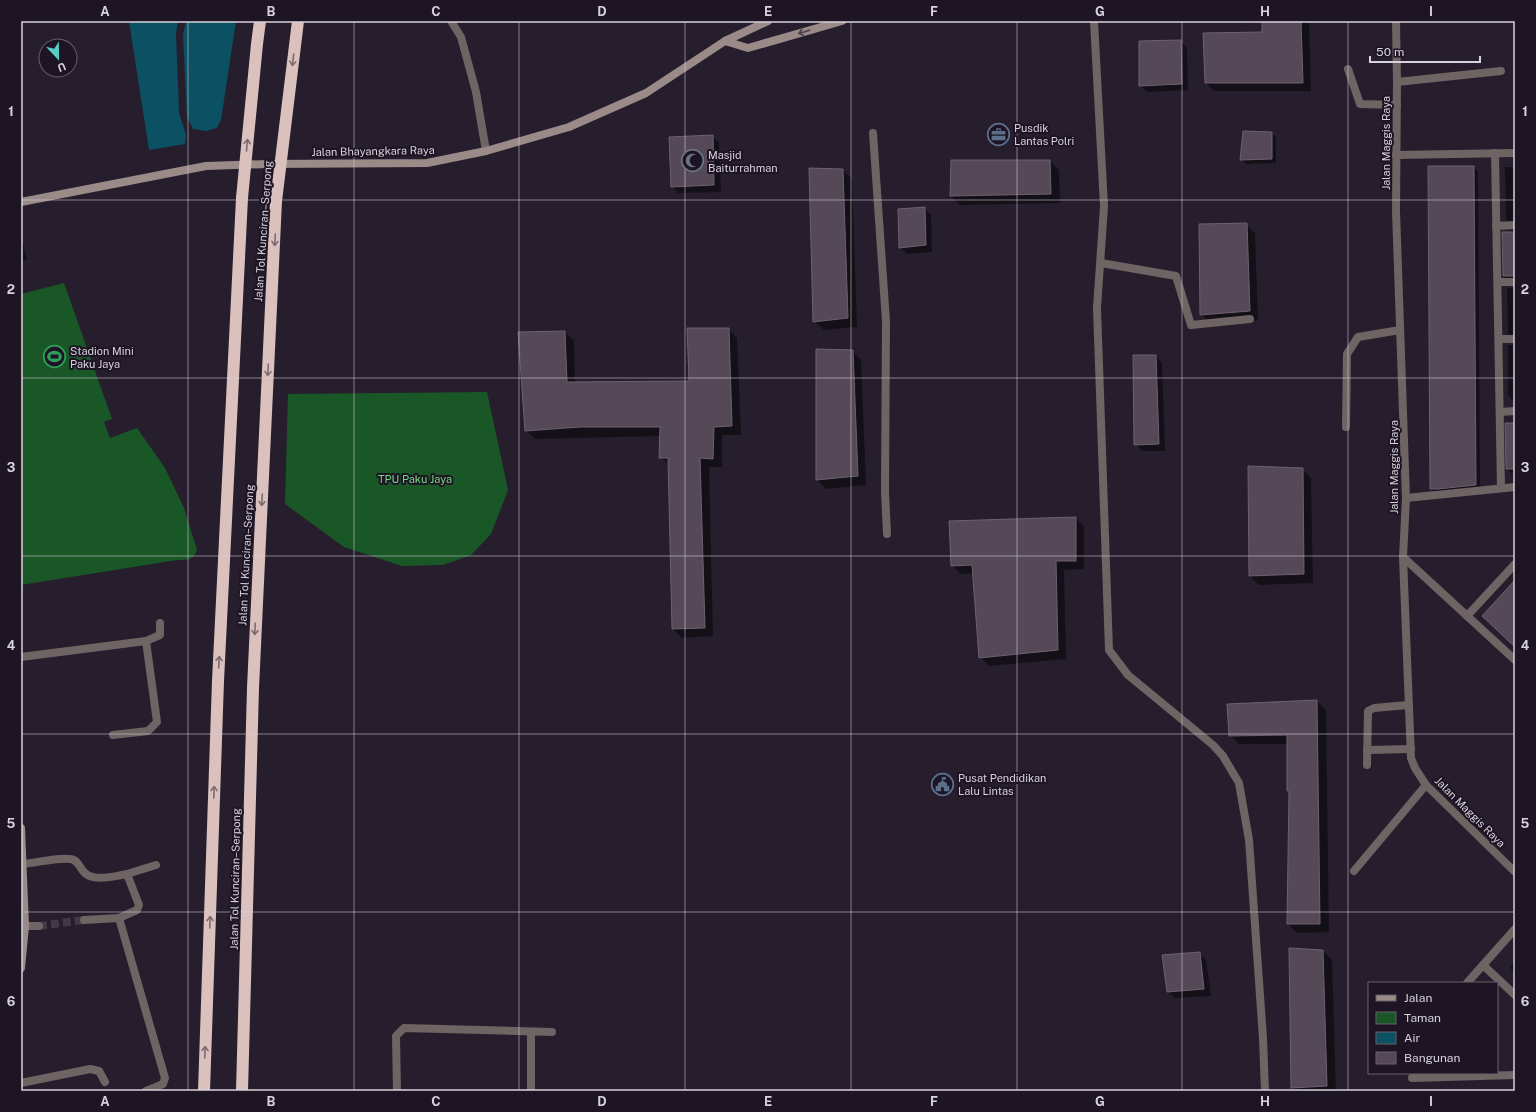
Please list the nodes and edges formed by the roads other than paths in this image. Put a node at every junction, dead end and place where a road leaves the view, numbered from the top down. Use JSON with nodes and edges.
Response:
{"nodes":[{"id":1,"x":260,"y":21,"type":"edge"},
{"id":2,"x":298,"y":21,"type":"edge"},
{"id":3,"x":451,"y":21,"type":"edge"},
{"id":4,"x":842,"y":21,"type":"edge"},
{"id":5,"x":1094,"y":21,"type":"edge"},
{"id":6,"x":1396,"y":21,"type":"edge"},
{"id":7,"x":763,"y":22,"type":"edge"},
{"id":8,"x":725,"y":41,"type":"junction"},
{"id":9,"x":1348,"y":69,"type":"dead end"},
{"id":10,"x":1502,"y":70,"type":"dead end"},
{"id":11,"x":1398,"y":82,"type":"junction"},
{"id":12,"x":1397,"y":105,"type":"junction"},
{"id":13,"x":873,"y":133,"type":"dead end"},
{"id":14,"x":486,"y":151,"type":"junction"},
{"id":15,"x":1515,"y":153,"type":"edge"},
{"id":16,"x":1495,"y":154,"type":"junction"},
{"id":17,"x":1396,"y":155,"type":"junction"},
{"id":18,"x":21,"y":202,"type":"edge"},
{"id":19,"x":1515,"y":224,"type":"edge"},
{"id":20,"x":1496,"y":226,"type":"junction"},
{"id":21,"x":1101,"y":262,"type":"junction"},
{"id":22,"x":1498,"y":282,"type":"junction"},
{"id":23,"x":1515,"y":282,"type":"edge"},
{"id":24,"x":1250,"y":319,"type":"dead end"},
{"id":25,"x":1400,"y":330,"type":"junction"},
{"id":26,"x":1499,"y":339,"type":"junction"},
{"id":27,"x":1515,"y":339,"type":"edge"},
{"id":28,"x":1515,"y":411,"type":"edge"},
{"id":29,"x":1500,"y":412,"type":"junction"},
{"id":30,"x":1346,"y":427,"type":"dead end"},
{"id":31,"x":1515,"y":487,"type":"edge"},
{"id":32,"x":1501,"y":488,"type":"junction"},
{"id":33,"x":1406,"y":498,"type":"junction"},
{"id":34,"x":887,"y":534,"type":"dead end"},
{"id":35,"x":1403,"y":557,"type":"junction"},
{"id":36,"x":1515,"y":564,"type":"edge"},
{"id":37,"x":1467,"y":616,"type":"junction"},
{"id":38,"x":160,"y":624,"type":"dead end"},
{"id":39,"x":146,"y":641,"type":"junction"},
{"id":40,"x":21,"y":657,"type":"edge"},
{"id":41,"x":1515,"y":660,"type":"edge"},
{"id":42,"x":1408,"y":705,"type":"junction"},
{"id":43,"x":113,"y":735,"type":"dead end"},
{"id":44,"x":1411,"y":749,"type":"junction"},
{"id":45,"x":1367,"y":750,"type":"junction"},
{"id":46,"x":1367,"y":764,"type":"dead end"},
{"id":47,"x":1426,"y":785,"type":"junction"},
{"id":48,"x":21,"y":828,"type":"edge"},
{"id":49,"x":23,"y":864,"type":"junction"},
{"id":50,"x":156,"y":865,"type":"dead end"},
{"id":51,"x":1354,"y":871,"type":"dead end"},
{"id":52,"x":1515,"y":872,"type":"edge"},
{"id":53,"x":128,"y":874,"type":"junction"},
{"id":54,"x":23,"y":903,"type":"edge"},
{"id":55,"x":119,"y":918,"type":"junction"},
{"id":56,"x":84,"y":920,"type":"tunnel mouth"},
{"id":57,"x":25,"y":926,"type":"junction"},
{"id":58,"x":40,"y":926,"type":"tunnel mouth"},
{"id":59,"x":1515,"y":929,"type":"edge"},
{"id":60,"x":1483,"y":965,"type":"junction"},
{"id":61,"x":21,"y":968,"type":"edge"},
{"id":62,"x":1468,"y":982,"type":"edge"},
{"id":63,"x":1515,"y":995,"type":"edge"},
{"id":64,"x":530,"y":1032,"type":"junction"},
{"id":65,"x":552,"y":1032,"type":"dead end"},
{"id":66,"x":1483,"y":1074,"type":"edge"},
{"id":67,"x":1515,"y":1075,"type":"edge"},
{"id":68,"x":1412,"y":1078,"type":"dead end"},
{"id":69,"x":21,"y":1082,"type":"edge"},
{"id":70,"x":105,"y":1082,"type":"dead end"},
{"id":71,"x":146,"y":1091,"type":"edge"},
{"id":72,"x":204,"y":1091,"type":"edge"},
{"id":73,"x":242,"y":1091,"type":"edge"},
{"id":74,"x":397,"y":1091,"type":"edge"},
{"id":75,"x":531,"y":1091,"type":"edge"},
{"id":76,"x":1265,"y":1091,"type":"edge"}],
"edges":[{"from":72,"to":1,"type":"highway","name":"Jalan Tol Kunciran–Serpong","one_way":true,"bridge":true},
{"from":2,"to":73,"type":"highway","name":"Jalan Tol Kunciran–Serpong","one_way":true,"bridge":true},
{"from":3,"to":14,"type":"street"},
{"from":4,"to":8,"type":"main road","one_way":true},
{"from":5,"to":21,"type":"street"},
{"from":6,"to":11,"type":"street","name":"Jalan Maggis Raya"},
{"from":7,"to":8,"type":"main road","name":"Jalan Bhayangkara Raya"},
{"from":8,"to":14,"type":"main road","name":"Jalan Bhayangkara Raya"},
{"from":9,"to":12,"type":"street"},
{"from":10,"to":11,"type":"street"},
{"from":11,"to":12,"type":"street","name":"Jalan Maggis Raya"},
{"from":12,"to":17,"type":"street","name":"Jalan Maggis Raya"},
{"from":13,"to":34,"type":"street"},
{"from":14,"to":18,"type":"main road","name":"Jalan Bhayangkara Raya"},
{"from":15,"to":16,"type":"street"},
{"from":16,"to":17,"type":"street"},
{"from":16,"to":20,"type":"street"},
{"from":17,"to":25,"type":"street","name":"Jalan Maggis Raya"},
{"from":19,"to":20,"type":"street"},
{"from":20,"to":22,"type":"street"},
{"from":21,"to":24,"type":"street"},
{"from":21,"to":76,"type":"street"},
{"from":22,"to":23,"type":"street"},
{"from":22,"to":26,"type":"street"},
{"from":25,"to":30,"type":"street"},
{"from":25,"to":33,"type":"street","name":"Jalan Maggis Raya"},
{"from":26,"to":27,"type":"street"},
{"from":26,"to":29,"type":"street"},
{"from":28,"to":29,"type":"street"},
{"from":29,"to":32,"type":"street"},
{"from":31,"to":32,"type":"street"},
{"from":32,"to":33,"type":"street"},
{"from":33,"to":35,"type":"street","name":"Jalan Maggis Raya"},
{"from":35,"to":37,"type":"street"},
{"from":35,"to":42,"type":"street","name":"Jalan Maggis Raya"},
{"from":36,"to":37,"type":"street"},
{"from":37,"to":41,"type":"street"},
{"from":38,"to":39,"type":"street"},
{"from":39,"to":40,"type":"street"},
{"from":39,"to":43,"type":"street"},
{"from":42,"to":44,"type":"street","name":"Jalan Maggis Raya"},
{"from":42,"to":45,"type":"street"},
{"from":44,"to":45,"type":"street"},
{"from":44,"to":47,"type":"street","name":"Jalan Maggis Raya"},
{"from":45,"to":46,"type":"street"},
{"from":47,"to":51,"type":"street"},
{"from":47,"to":52,"type":"street","name":"Jalan Maggis Raya"},
{"from":48,"to":49,"type":"main road"},
{"from":49,"to":53,"type":"street"},
{"from":49,"to":54,"type":"main road"},
{"from":50,"to":53,"type":"street"},
{"from":53,"to":55,"type":"street"},
{"from":54,"to":57,"type":"main road"},
{"from":55,"to":56,"type":"street"},
{"from":55,"to":71,"type":"street"},
{"from":57,"to":58,"type":"street"},
{"from":57,"to":61,"type":"main road"},
{"from":59,"to":60,"type":"street"},
{"from":60,"to":62,"type":"street"},
{"from":60,"to":63,"type":"street"},
{"from":64,"to":65,"type":"street"},
{"from":64,"to":74,"type":"street"},
{"from":64,"to":75,"type":"street"},
{"from":66,"to":67,"type":"street"},
{"from":66,"to":68,"type":"street"},
{"from":69,"to":70,"type":"street"}]}
